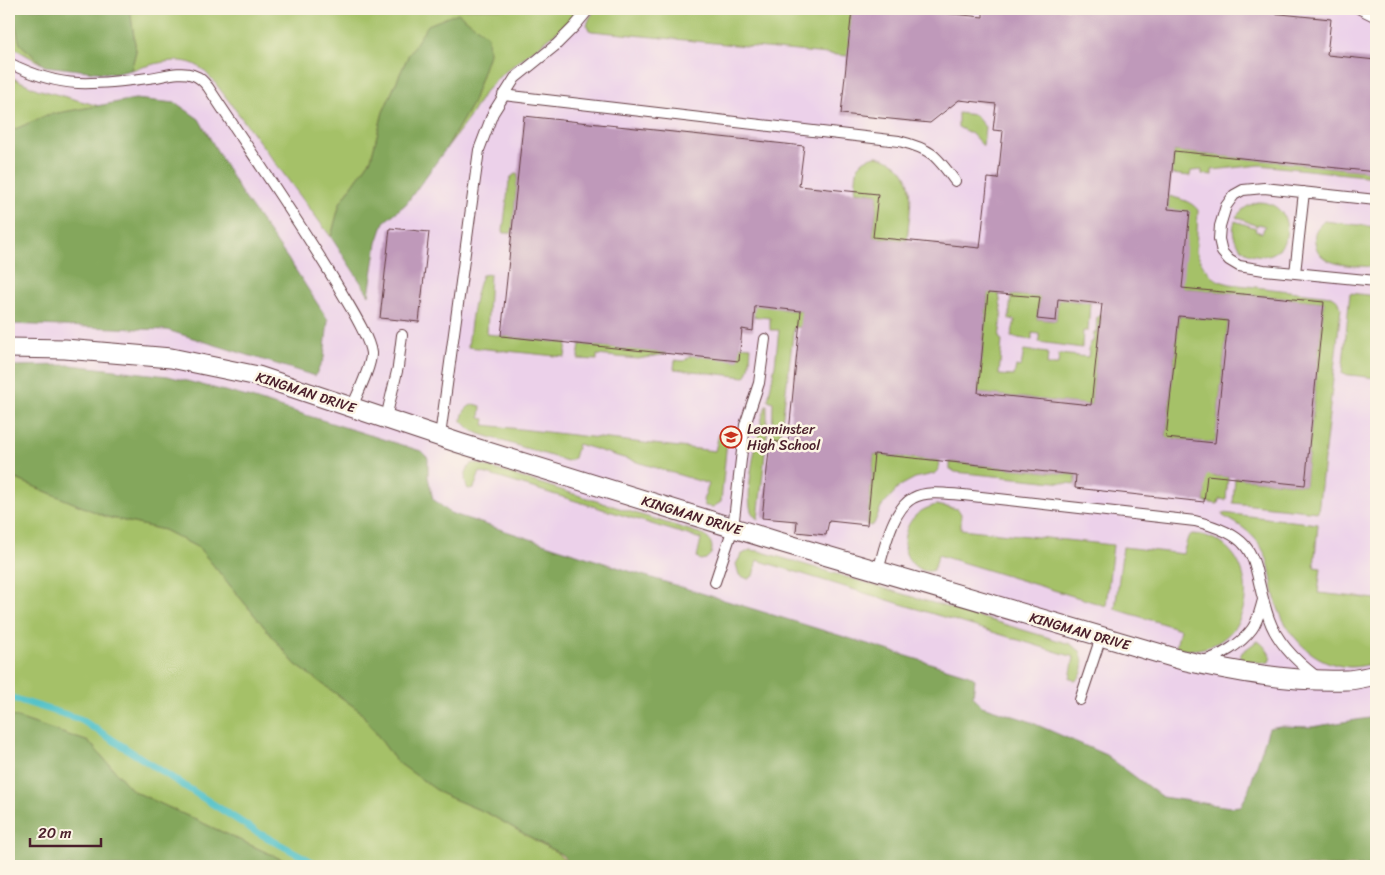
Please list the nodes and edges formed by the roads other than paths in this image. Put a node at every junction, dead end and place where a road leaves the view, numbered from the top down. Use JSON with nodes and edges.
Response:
{"nodes":[{"id":1,"x":589,"y":9,"type":"edge"},
{"id":2,"x":1360,"y":9,"type":"edge"},
{"id":3,"x":1376,"y":16,"type":"edge"},
{"id":4,"x":9,"y":63,"type":"edge"},
{"id":5,"x":503,"y":96,"type":"junction"},
{"id":6,"x":954,"y":181,"type":"dead end"},
{"id":7,"x":1304,"y":192,"type":"junction"},
{"id":8,"x":1376,"y":200,"type":"edge"},
{"id":9,"x":1295,"y":274,"type":"junction"},
{"id":10,"x":1376,"y":281,"type":"edge"},
{"id":11,"x":402,"y":335,"type":"dead end"},
{"id":12,"x":765,"y":339,"type":"dead end"},
{"id":13,"x":9,"y":348,"type":"edge"},
{"id":14,"x":352,"y":407,"type":"junction"},
{"id":15,"x":386,"y":418,"type":"junction"},
{"id":16,"x":440,"y":436,"type":"junction"},
{"id":17,"x":733,"y":528,"type":"junction"},
{"id":18,"x":878,"y":571,"type":"junction"},
{"id":19,"x":715,"y":582,"type":"dead end"},
{"id":20,"x":1263,"y":599,"type":"junction"},
{"id":21,"x":1101,"y":637,"type":"junction"},
{"id":22,"x":1194,"y":663,"type":"junction"},
{"id":23,"x":1376,"y":675,"type":"edge"},
{"id":24,"x":1319,"y":679,"type":"junction"},
{"id":25,"x":1080,"y":700,"type":"dead end"}],
"edges":[{"from":1,"to":5,"type":"lane"},
{"from":2,"to":3,"type":"lane"},
{"from":4,"to":14,"type":"lane"},
{"from":5,"to":6,"type":"lane"},
{"from":5,"to":16,"type":"lane"},
{"from":7,"to":8,"type":"lane"},
{"from":7,"to":9,"type":"lane"},
{"from":7,"to":9,"type":"lane"},
{"from":9,"to":10,"type":"lane"},
{"from":11,"to":15,"type":"lane"},
{"from":12,"to":17,"type":"lane"},
{"from":13,"to":14,"type":"street","name":"KINGMAN DRIVE"},
{"from":14,"to":15,"type":"street","name":"KINGMAN DRIVE"},
{"from":15,"to":16,"type":"street","name":"KINGMAN DRIVE"},
{"from":16,"to":17,"type":"street","name":"KINGMAN DRIVE"},
{"from":17,"to":18,"type":"street","name":"KINGMAN DRIVE"},
{"from":17,"to":19,"type":"lane"},
{"from":18,"to":20,"type":"lane"},
{"from":18,"to":21,"type":"street","name":"KINGMAN DRIVE"},
{"from":20,"to":22,"type":"lane"},
{"from":20,"to":24,"type":"lane"},
{"from":21,"to":22,"type":"street","name":"KINGMAN DRIVE"},
{"from":21,"to":25,"type":"lane"},
{"from":22,"to":24,"type":"street","name":"KINGMAN DRIVE"},
{"from":23,"to":24,"type":"street","name":"KINGMAN DRIVE"}]}
